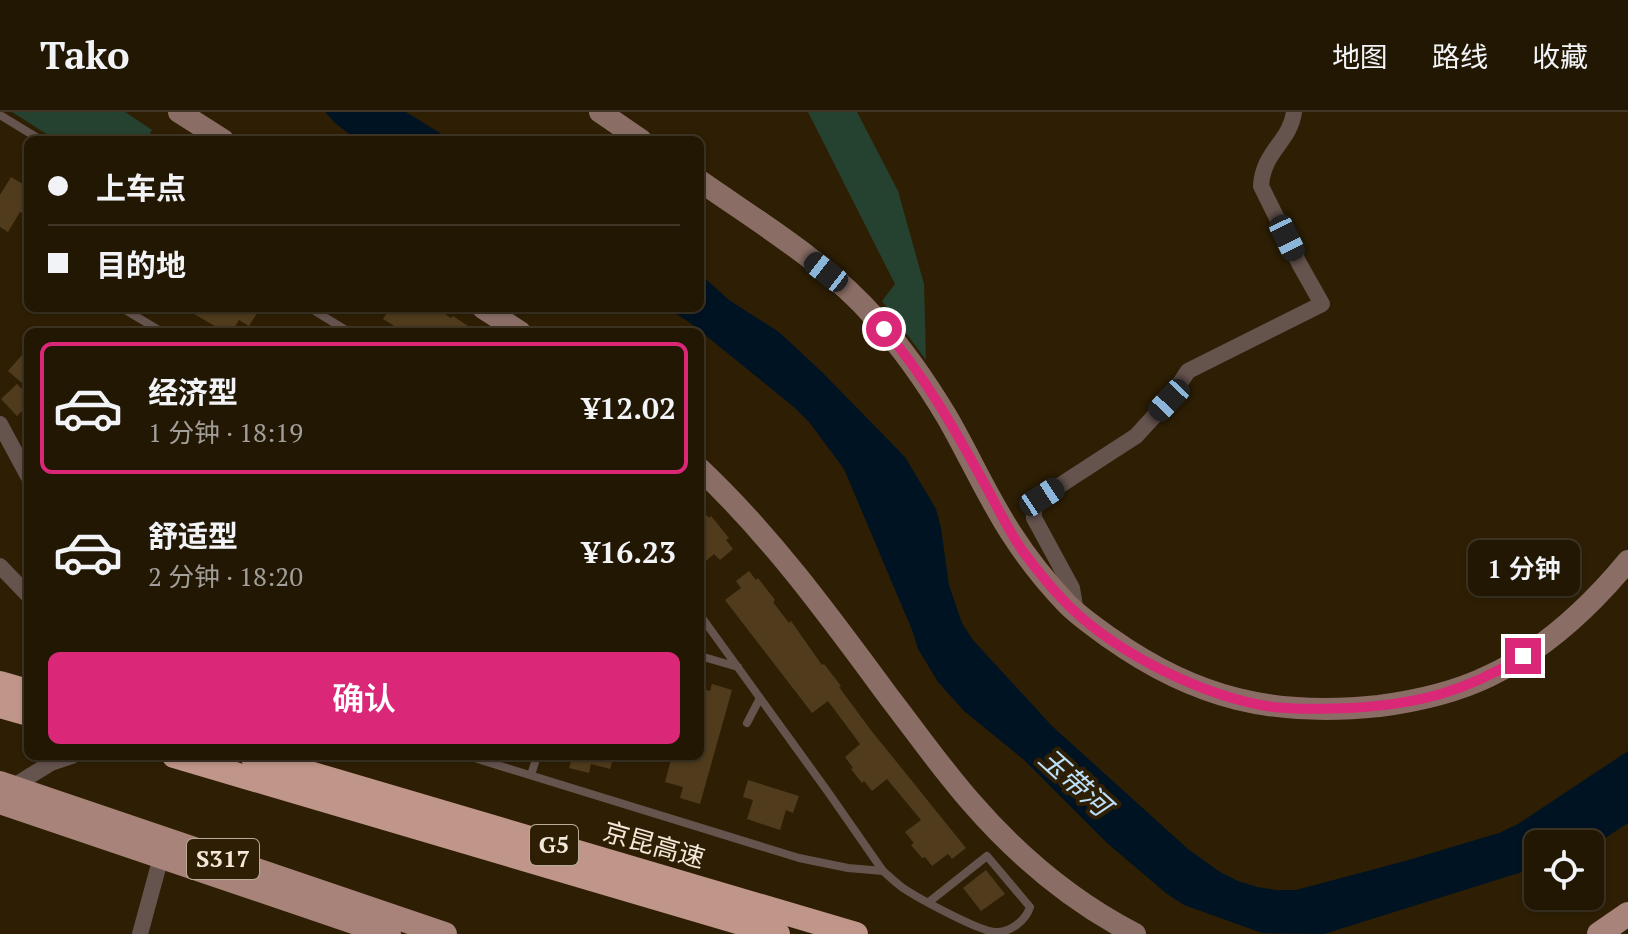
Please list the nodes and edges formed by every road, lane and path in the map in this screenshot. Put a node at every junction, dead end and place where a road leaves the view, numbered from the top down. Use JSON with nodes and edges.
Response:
{"nodes":[{"id":1,"x":179,"y":112,"type":"edge"},
{"id":2,"x":600,"y":112,"type":"edge"},
{"id":3,"x":1294,"y":112,"type":"edge"},
{"id":4,"x":0,"y":115,"type":"edge"},
{"id":5,"x":34,"y":136,"type":"edge"},
{"id":6,"x":217,"y":136,"type":"edge"},
{"id":7,"x":635,"y":136,"type":"edge"},
{"id":8,"x":704,"y":184,"type":"edge"},
{"id":9,"x":128,"y":312,"type":"edge"},
{"id":10,"x":316,"y":312,"type":"edge"},
{"id":11,"x":489,"y":312,"type":"edge"},
{"id":12,"x":150,"y":328,"type":"edge"},
{"id":13,"x":342,"y":328,"type":"edge"},
{"id":14,"x":514,"y":328,"type":"edge"},
{"id":15,"x":0,"y":424,"type":"edge"},
{"id":16,"x":24,"y":469,"type":"edge"},
{"id":17,"x":704,"y":473,"type":"edge"},
{"id":18,"x":1628,"y":561,"type":"edge"},
{"id":19,"x":0,"y":566,"type":"edge"},
{"id":20,"x":24,"y":591,"type":"edge"},
{"id":21,"x":1076,"y":612,"type":"junction"},
{"id":22,"x":704,"y":620,"type":"edge"},
{"id":23,"x":704,"y":657,"type":"edge"},
{"id":24,"x":738,"y":667,"type":"junction"},
{"id":25,"x":0,"y":683,"type":"edge"},
{"id":26,"x":24,"y":690,"type":"edge"},
{"id":27,"x":760,"y":698,"type":"junction"},
{"id":28,"x":0,"y":706,"type":"edge"},
{"id":29,"x":24,"y":713,"type":"edge"},
{"id":30,"x":747,"y":723,"type":"dead end"},
{"id":31,"x":60,"y":760,"type":"edge"},
{"id":32,"x":188,"y":760,"type":"edge"},
{"id":33,"x":266,"y":760,"type":"edge"},
{"id":34,"x":481,"y":760,"type":"edge"},
{"id":35,"x":536,"y":760,"type":"edge"},
{"id":36,"x":531,"y":775,"type":"junction"},
{"id":37,"x":4,"y":791,"type":"edge"},
{"id":38,"x":161,"y":857,"type":"junction"},
{"id":39,"x":883,"y":871,"type":"junction"},
{"id":40,"x":929,"y":902,"type":"junction"},
{"id":41,"x":1628,"y":914,"type":"edge"},
{"id":42,"x":140,"y":934,"type":"edge"},
{"id":43,"x":389,"y":934,"type":"edge"},
{"id":44,"x":445,"y":934,"type":"edge"},
{"id":45,"x":778,"y":934,"type":"edge"},
{"id":46,"x":856,"y":934,"type":"edge"},
{"id":47,"x":1135,"y":934,"type":"edge"},
{"id":48,"x":1599,"y":934,"type":"edge"}],
"edges":[{"from":1,"to":6,"type":"street"},
{"from":2,"to":7,"type":"street"},
{"from":3,"to":21,"type":"street"},
{"from":4,"to":5,"type":"lane"},
{"from":8,"to":21,"type":"street"},
{"from":9,"to":12,"type":"lane"},
{"from":10,"to":13,"type":"lane"},
{"from":11,"to":14,"type":"street"},
{"from":15,"to":16,"type":"street"},
{"from":17,"to":47,"type":"street"},
{"from":18,"to":21,"type":"street"},
{"from":19,"to":20,"type":"street"},
{"from":22,"to":24,"type":"lane"},
{"from":23,"to":24,"type":"lane"},
{"from":24,"to":27,"type":"lane"},
{"from":25,"to":26,"type":"highway"},
{"from":27,"to":30,"type":"lane"},
{"from":27,"to":39,"type":"lane"},
{"from":28,"to":29,"type":"highway"},
{"from":31,"to":37,"type":"street"},
{"from":32,"to":45,"type":"highway","name":"京昆高速","number":"G5"},
{"from":33,"to":46,"type":"highway","name":"京昆高速","number":"G5"},
{"from":34,"to":36,"type":"lane"},
{"from":35,"to":36,"type":"lane"},
{"from":36,"to":39,"type":"lane"},
{"from":37,"to":38,"type":"main road","number":"S317"},
{"from":37,"to":44,"type":"main road","number":"S317"},
{"from":38,"to":42,"type":"street"},
{"from":38,"to":43,"type":"main road","number":"S317"},
{"from":39,"to":40,"type":"lane"},
{"from":40,"to":40,"type":"lane"},
{"from":41,"to":48,"type":"main road"}]}
